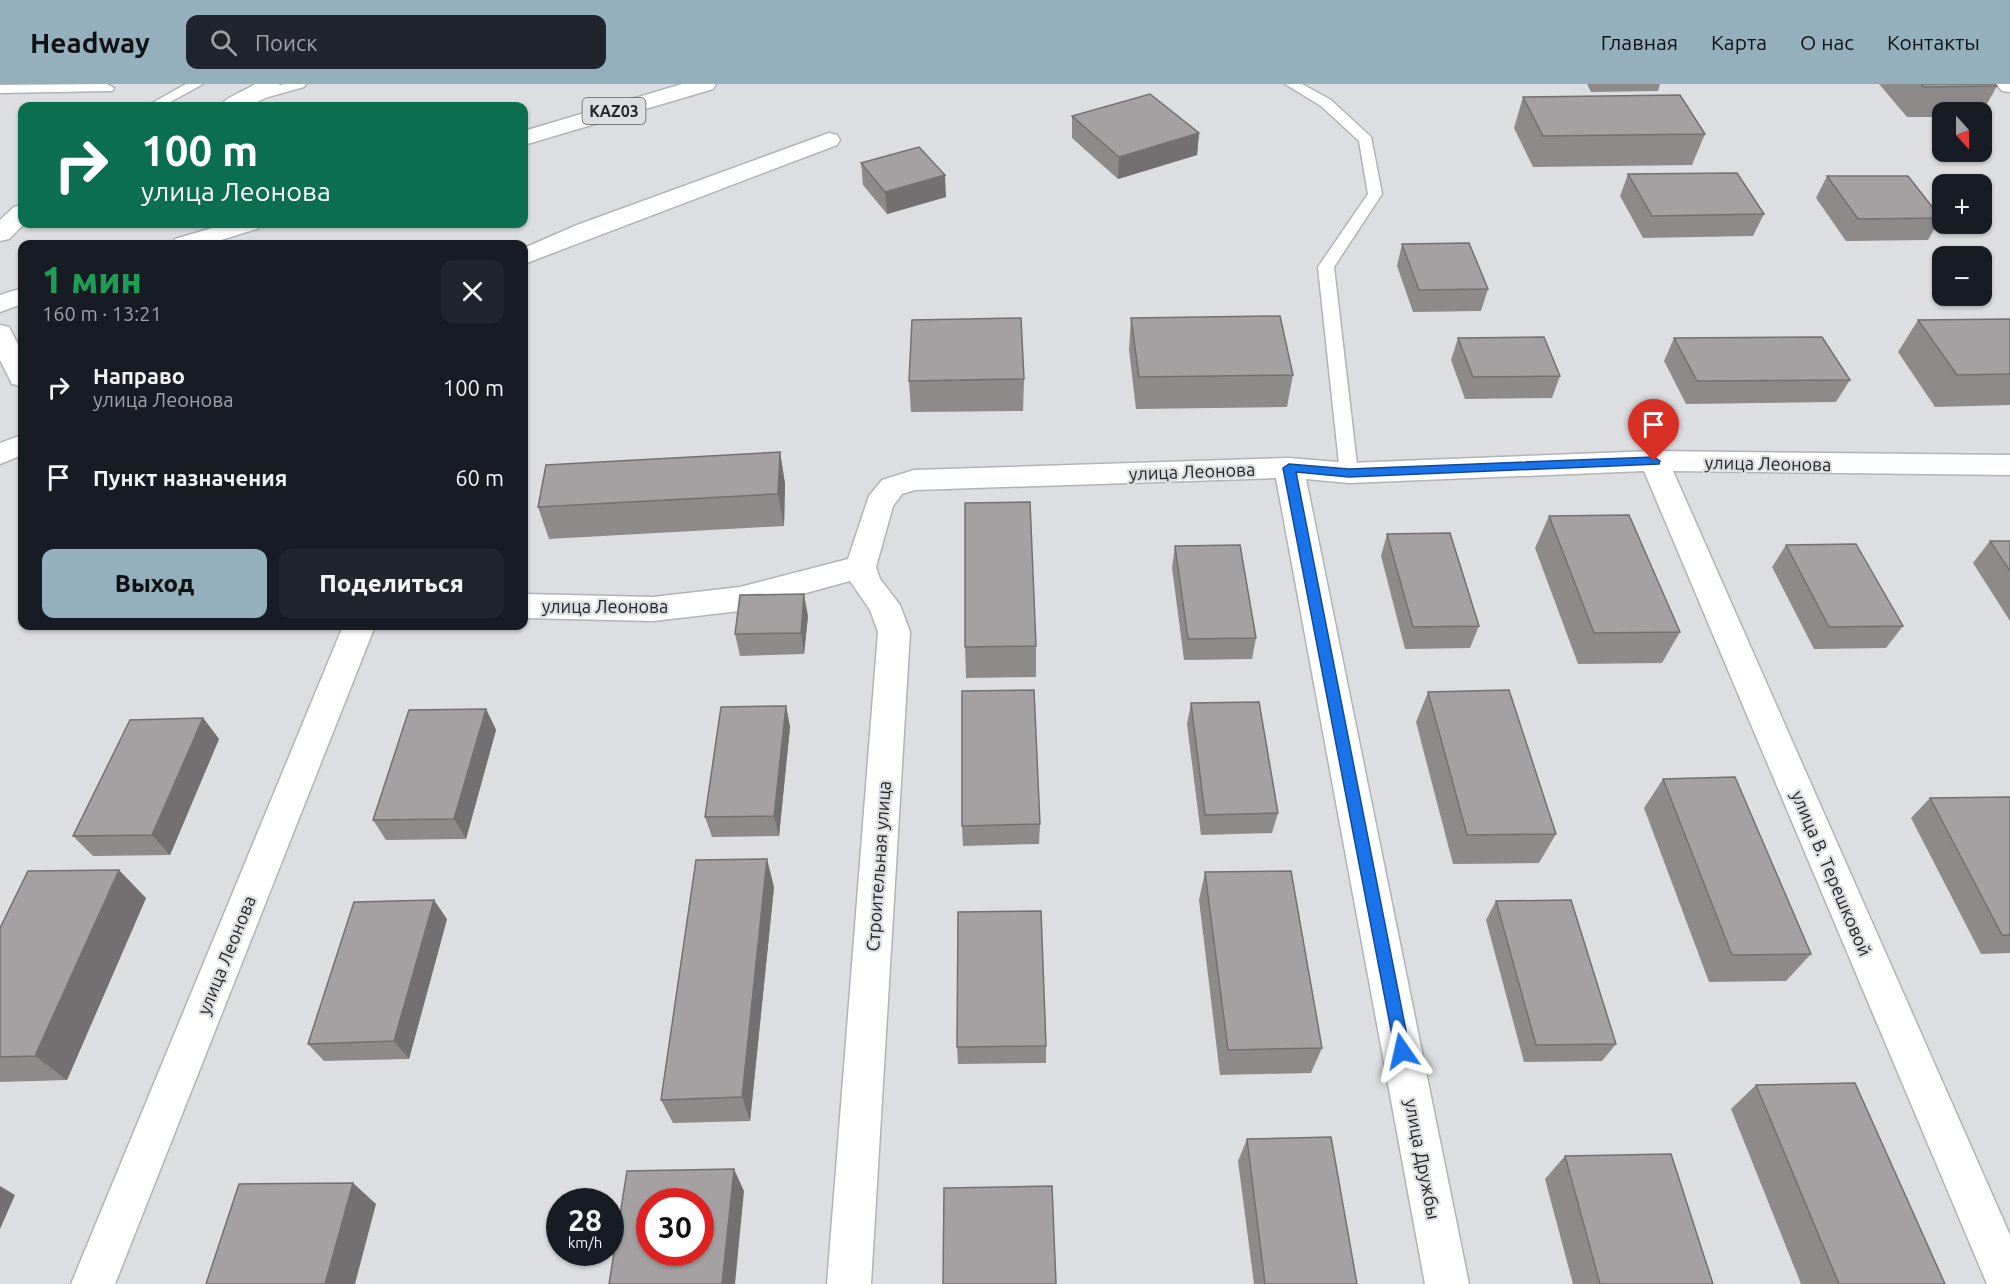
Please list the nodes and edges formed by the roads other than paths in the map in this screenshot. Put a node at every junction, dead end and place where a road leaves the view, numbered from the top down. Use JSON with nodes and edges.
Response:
{"nodes":[{"id":1,"x":196,"y":84,"type":"edge"},
{"id":2,"x":269,"y":84,"type":"edge"},
{"id":3,"x":299,"y":84,"type":"edge"},
{"id":4,"x":705,"y":84,"type":"edge"},
{"id":5,"x":1292,"y":84,"type":"edge"},
{"id":6,"x":108,"y":86,"type":"edge"},
{"id":7,"x":0,"y":89,"type":"edge"},
{"id":8,"x":100,"y":102,"type":"edge"},
{"id":9,"x":162,"y":102,"type":"edge"},
{"id":10,"x":241,"y":102,"type":"edge"},
{"id":11,"x":528,"y":137,"type":"edge"},
{"id":12,"x":829,"y":140,"type":"dead end"},
{"id":13,"x":18,"y":216,"type":"edge"},
{"id":14,"x":236,"y":228,"type":"edge"},
{"id":15,"x":0,"y":234,"type":"edge"},
{"id":16,"x":197,"y":240,"type":"edge"},
{"id":17,"x":528,"y":255,"type":"edge"},
{"id":18,"x":18,"y":297,"type":"edge"},
{"id":19,"x":0,"y":304,"type":"edge"},
{"id":20,"x":0,"y":333,"type":"edge"},
{"id":21,"x":18,"y":370,"type":"edge"},
{"id":22,"x":18,"y":446,"type":"edge"},
{"id":23,"x":0,"y":453,"type":"edge"},
{"id":24,"x":1654,"y":461,"type":"junction"},
{"id":25,"x":2010,"y":465,"type":"edge"},
{"id":26,"x":1289,"y":468,"type":"junction"},
{"id":27,"x":1349,"y":473,"type":"junction"},
{"id":28,"x":861,"y":567,"type":"junction"},
{"id":29,"x":528,"y":606,"type":"edge"},
{"id":30,"x":357,"y":630,"type":"edge"},
{"id":31,"x":93,"y":1284,"type":"edge"},
{"id":32,"x":849,"y":1284,"type":"edge"},
{"id":33,"x":1447,"y":1284,"type":"edge"},
{"id":34,"x":2009,"y":1284,"type":"edge"}],
"edges":[{"from":1,"to":9,"type":"lane"},
{"from":2,"to":10,"type":"main road"},
{"from":3,"to":10,"type":"lane"},
{"from":4,"to":11,"type":"main road","number":"KАZ03"},
{"from":5,"to":27,"type":"lane"},
{"from":6,"to":7,"type":"lane"},
{"from":6,"to":8,"type":"lane"},
{"from":12,"to":17,"type":"main road"},
{"from":13,"to":15,"type":"main road"},
{"from":14,"to":16,"type":"main road"},
{"from":18,"to":19,"type":"main road"},
{"from":20,"to":21,"type":"main road"},
{"from":22,"to":23,"type":"main road"},
{"from":24,"to":25,"type":"main road","name":"улица Леонова"},
{"from":24,"to":27,"type":"main road","name":"улица Леонова"},
{"from":24,"to":34,"type":"main road","name":"улица В. Терешковой"},
{"from":26,"to":27,"type":"main road","name":"улица Леонова"},
{"from":26,"to":28,"type":"main road","name":"улица Леонова"},
{"from":26,"to":33,"type":"main road","name":"улица Дружбы"},
{"from":28,"to":29,"type":"main road","name":"улица Леонова"},
{"from":28,"to":32,"type":"main road","name":"Строительная улица"},
{"from":30,"to":31,"type":"main road","name":"улица Леонова"}]}
